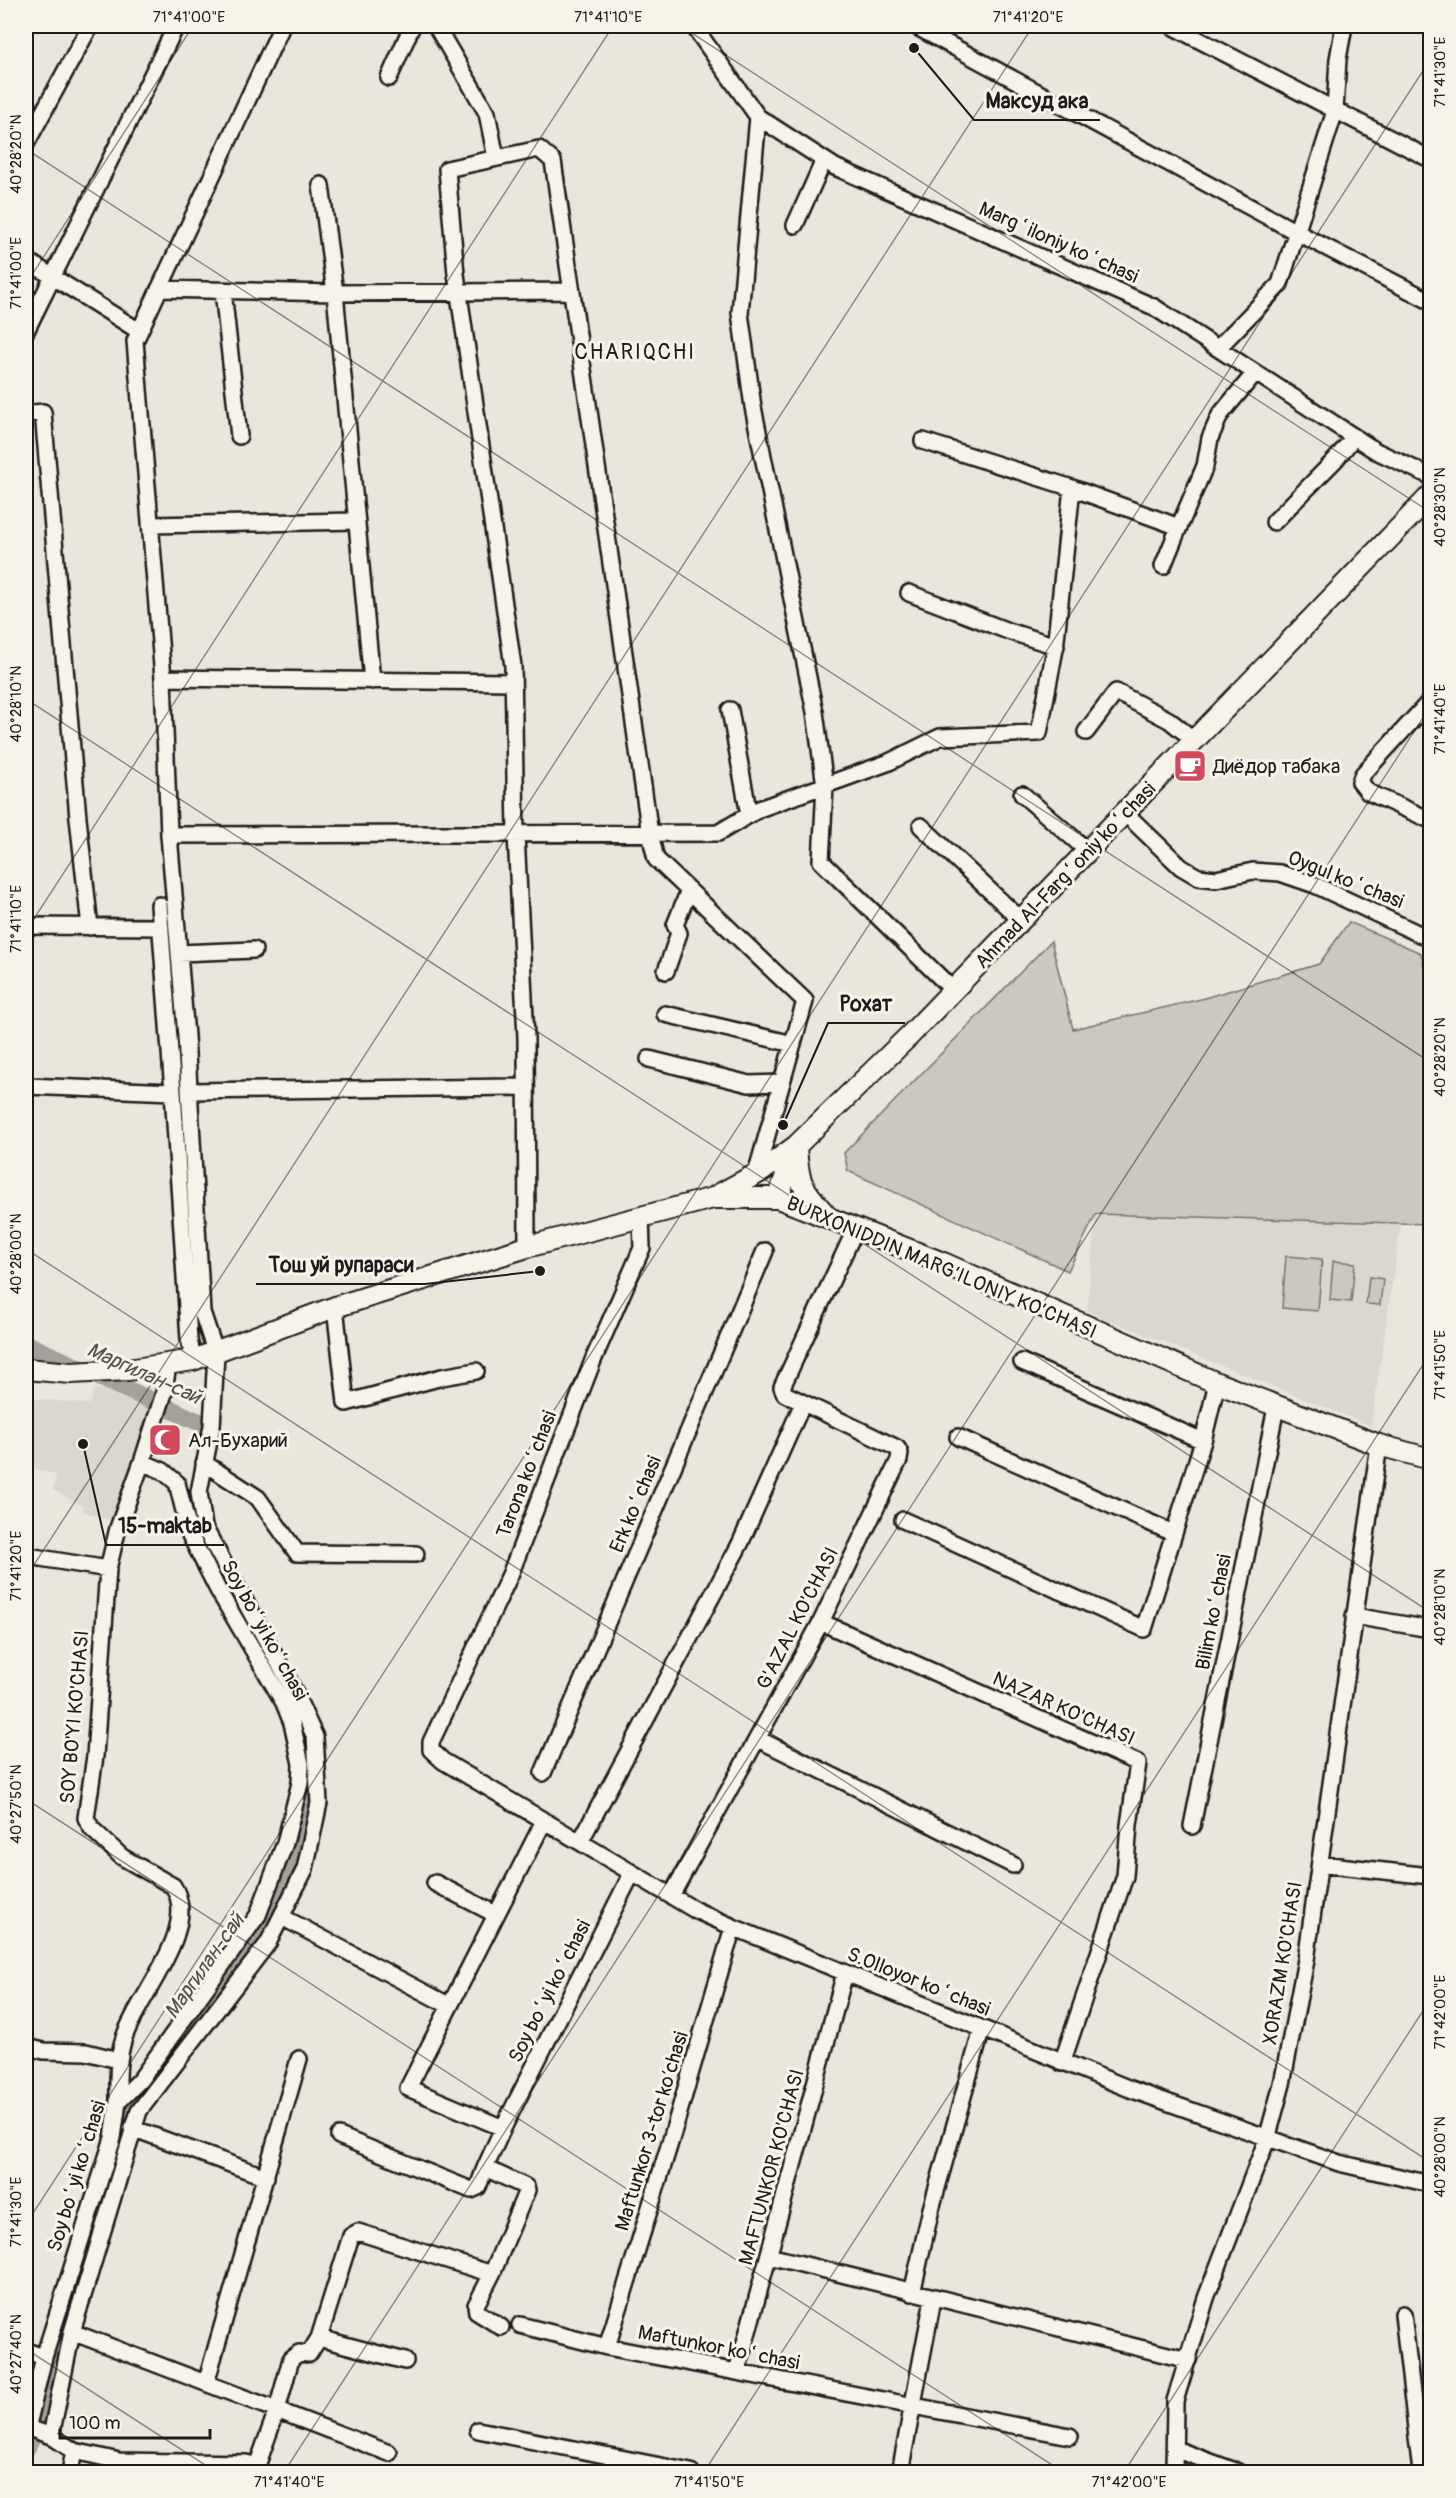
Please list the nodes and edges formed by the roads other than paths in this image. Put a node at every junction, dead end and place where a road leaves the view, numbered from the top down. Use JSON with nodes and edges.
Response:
{"nodes":[{"id":1,"x":90,"y":26,"type":"edge"},
{"id":2,"x":176,"y":26,"type":"edge"},
{"id":3,"x":282,"y":26,"type":"edge"},
{"id":4,"x":412,"y":26,"type":"edge"},
{"id":5,"x":436,"y":26,"type":"edge"},
{"id":6,"x":915,"y":26,"type":"edge"},
{"id":7,"x":1172,"y":26,"type":"edge"},
{"id":8,"x":1344,"y":26,"type":"edge"},
{"id":9,"x":697,"y":27,"type":"edge"},
{"id":10,"x":389,"y":78,"type":"dead end"},
{"id":11,"x":1335,"y":111,"type":"junction"},
{"id":12,"x":758,"y":117,"type":"junction"},
{"id":13,"x":26,"y":144,"type":"edge"},
{"id":14,"x":496,"y":158,"type":"junction"},
{"id":15,"x":1431,"y":159,"type":"edge"},
{"id":16,"x":824,"y":160,"type":"junction"},
{"id":17,"x":321,"y":185,"type":"dead end"},
{"id":18,"x":795,"y":225,"type":"dead end"},
{"id":19,"x":1298,"y":233,"type":"junction"},
{"id":20,"x":26,"y":260,"type":"edge"},
{"id":21,"x":52,"y":276,"type":"junction"},
{"id":22,"x":159,"y":289,"type":"junction"},
{"id":23,"x":223,"y":291,"type":"junction"},
{"id":24,"x":572,"y":291,"type":"junction"},
{"id":25,"x":335,"y":294,"type":"junction"},
{"id":26,"x":459,"y":294,"type":"junction"},
{"id":27,"x":1431,"y":301,"type":"edge"},
{"id":28,"x":26,"y":331,"type":"edge"},
{"id":29,"x":139,"y":332,"type":"junction"},
{"id":30,"x":1218,"y":348,"type":"junction"},
{"id":31,"x":1255,"y":372,"type":"junction"},
{"id":32,"x":26,"y":414,"type":"edge"},
{"id":33,"x":239,"y":436,"type":"dead end"},
{"id":34,"x":1354,"y":437,"type":"junction"},
{"id":35,"x":923,"y":441,"type":"dead end"},
{"id":36,"x":1431,"y":476,"type":"edge"},
{"id":37,"x":1072,"y":488,"type":"junction"},
{"id":38,"x":1431,"y":496,"type":"edge"},
{"id":39,"x":357,"y":520,"type":"junction"},
{"id":40,"x":1274,"y":522,"type":"dead end"},
{"id":41,"x":150,"y":525,"type":"junction"},
{"id":42,"x":1179,"y":527,"type":"junction"},
{"id":43,"x":1162,"y":566,"type":"dead end"},
{"id":44,"x":909,"y":593,"type":"dead end"},
{"id":45,"x":1056,"y":646,"type":"junction"},
{"id":46,"x":163,"y":678,"type":"junction"},
{"id":47,"x":372,"y":681,"type":"junction"},
{"id":48,"x":513,"y":682,"type":"junction"},
{"id":49,"x":1431,"y":701,"type":"edge"},
{"id":50,"x":730,"y":710,"type":"dead end"},
{"id":51,"x":1086,"y":732,"type":"dead end"},
{"id":52,"x":1194,"y":741,"type":"junction"},
{"id":53,"x":825,"y":786,"type":"junction"},
{"id":54,"x":1023,"y":794,"type":"dead end"},
{"id":55,"x":1125,"y":813,"type":"junction"},
{"id":56,"x":749,"y":815,"type":"junction"},
{"id":57,"x":1431,"y":820,"type":"edge"},
{"id":58,"x":921,"y":826,"type":"dead end"},
{"id":59,"x":516,"y":834,"type":"junction"},
{"id":60,"x":650,"y":834,"type":"junction"},
{"id":61,"x":169,"y":835,"type":"junction"},
{"id":62,"x":1088,"y":851,"type":"junction"},
{"id":63,"x":689,"y":890,"type":"junction"},
{"id":64,"x":159,"y":905,"type":"dead end"},
{"id":65,"x":1021,"y":920,"type":"junction"},
{"id":66,"x":26,"y":926,"type":"edge"},
{"id":67,"x":90,"y":927,"type":"junction"},
{"id":68,"x":161,"y":927,"type":"junction"},
{"id":69,"x":1431,"y":939,"type":"edge"},
{"id":70,"x":254,"y":950,"type":"dead end"},
{"id":71,"x":179,"y":952,"type":"junction"},
{"id":72,"x":666,"y":971,"type":"dead end"},
{"id":73,"x":953,"y":990,"type":"junction"},
{"id":74,"x":665,"y":1014,"type":"dead end"},
{"id":75,"x":794,"y":1044,"type":"junction"},
{"id":76,"x":649,"y":1059,"type":"dead end"},
{"id":77,"x":782,"y":1083,"type":"junction"},
{"id":78,"x":26,"y":1086,"type":"edge"},
{"id":79,"x":525,"y":1087,"type":"junction"},
{"id":80,"x":189,"y":1091,"type":"junction"},
{"id":81,"x":173,"y":1092,"type":"junction"},
{"id":82,"x":796,"y":1146,"type":"junction"},
{"id":83,"x":756,"y":1174,"type":"junction"},
{"id":84,"x":713,"y":1198,"type":"junction"},
{"id":85,"x":778,"y":1198,"type":"junction"},
{"id":86,"x":827,"y":1216,"type":"junction"},
{"id":87,"x":641,"y":1217,"type":"junction"},
{"id":88,"x":856,"y":1228,"type":"junction"},
{"id":89,"x":528,"y":1247,"type":"junction"},
{"id":90,"x":765,"y":1251,"type":"dead end"},
{"id":91,"x":335,"y":1307,"type":"junction"},
{"id":92,"x":216,"y":1354,"type":"junction"},
{"id":93,"x":193,"y":1360,"type":"junction"},
{"id":94,"x":1022,"y":1362,"type":"dead end"},
{"id":95,"x":168,"y":1364,"type":"junction"},
{"id":96,"x":26,"y":1369,"type":"edge"},
{"id":97,"x":476,"y":1371,"type":"dead end"},
{"id":98,"x":1217,"y":1383,"type":"junction"},
{"id":99,"x":803,"y":1403,"type":"junction"},
{"id":100,"x":1276,"y":1407,"type":"junction"},
{"id":101,"x":958,"y":1437,"type":"dead end"},
{"id":102,"x":1203,"y":1441,"type":"junction"},
{"id":103,"x":1379,"y":1445,"type":"junction"},
{"id":104,"x":1431,"y":1459,"type":"edge"},
{"id":105,"x":142,"y":1462,"type":"junction"},
{"id":106,"x":204,"y":1463,"type":"junction"},
{"id":107,"x":903,"y":1520,"type":"dead end"},
{"id":108,"x":1173,"y":1533,"type":"junction"},
{"id":109,"x":416,"y":1554,"type":"dead end"},
{"id":110,"x":26,"y":1559,"type":"edge"},
{"id":111,"x":108,"y":1569,"type":"junction"},
{"id":112,"x":1354,"y":1616,"type":"junction"},
{"id":113,"x":821,"y":1622,"type":"junction"},
{"id":114,"x":1431,"y":1629,"type":"edge"},
{"id":115,"x":758,"y":1739,"type":"junction"},
{"id":116,"x":431,"y":1742,"type":"joint"},
{"id":117,"x":543,"y":1773,"type":"dead end"},
{"id":118,"x":544,"y":1821,"type":"junction"},
{"id":119,"x":1192,"y":1826,"type":"dead end"},
{"id":120,"x":580,"y":1842,"type":"junction"},
{"id":121,"x":1320,"y":1864,"type":"junction"},
{"id":122,"x":1013,"y":1865,"type":"dead end"},
{"id":123,"x":632,"y":1873,"type":"junction"},
{"id":124,"x":1431,"y":1876,"type":"edge"},
{"id":125,"x":435,"y":1883,"type":"dead end"},
{"id":126,"x":672,"y":1896,"type":"junction"},
{"id":127,"x":495,"y":1914,"type":"junction"},
{"id":128,"x":282,"y":1917,"type":"junction"},
{"id":129,"x":733,"y":1926,"type":"junction"},
{"id":130,"x":845,"y":1973,"type":"junction"},
{"id":131,"x":448,"y":2005,"type":"junction"},
{"id":132,"x":982,"y":2028,"type":"junction"},
{"id":133,"x":26,"y":2047,"type":"edge"},
{"id":134,"x":299,"y":2059,"type":"dead end"},
{"id":135,"x":118,"y":2060,"type":"junction"},
{"id":136,"x":1062,"y":2063,"type":"junction"},
{"id":137,"x":118,"y":2102,"type":"junction"},
{"id":138,"x":132,"y":2128,"type":"junction"},
{"id":139,"x":503,"y":2128,"type":"junction"},
{"id":140,"x":339,"y":2136,"type":"dead end"},
{"id":141,"x":1267,"y":2139,"type":"junction"},
{"id":142,"x":485,"y":2168,"type":"junction"},
{"id":143,"x":266,"y":2177,"type":"junction"},
{"id":144,"x":1431,"y":2184,"type":"edge"},
{"id":145,"x":769,"y":2256,"type":"junction"},
{"id":146,"x":492,"y":2274,"type":"junction"},
{"id":147,"x":912,"y":2293,"type":"junction"},
{"id":148,"x":933,"y":2299,"type":"junction"},
{"id":149,"x":1403,"y":2314,"type":"dead end"},
{"id":150,"x":520,"y":2325,"type":"dead end"},
{"id":151,"x":501,"y":2327,"type":"dead end"},
{"id":152,"x":72,"y":2332,"type":"junction"},
{"id":153,"x":319,"y":2338,"type":"junction"},
{"id":154,"x":607,"y":2348,"type":"junction"},
{"id":155,"x":26,"y":2351,"type":"edge"},
{"id":156,"x":44,"y":2356,"type":"junction"},
{"id":157,"x":1188,"y":2360,"type":"junction"},
{"id":158,"x":405,"y":2361,"type":"dead end"},
{"id":159,"x":737,"y":2372,"type":"junction"},
{"id":160,"x":206,"y":2383,"type":"junction"},
{"id":161,"x":913,"y":2404,"type":"junction"},
{"id":162,"x":277,"y":2410,"type":"junction"},
{"id":163,"x":478,"y":2430,"type":"dead end"},
{"id":164,"x":49,"y":2435,"type":"junction"},
{"id":165,"x":1070,"y":2436,"type":"dead end"},
{"id":166,"x":1175,"y":2449,"type":"junction"},
{"id":167,"x":74,"y":2451,"type":"junction"},
{"id":168,"x":389,"y":2453,"type":"dead end"},
{"id":169,"x":259,"y":2469,"type":"edge"},
{"id":170,"x":70,"y":2472,"type":"edge"},
{"id":171,"x":691,"y":2472,"type":"edge"},
{"id":172,"x":900,"y":2472,"type":"edge"},
{"id":173,"x":1174,"y":2472,"type":"edge"},
{"id":174,"x":1238,"y":2472,"type":"edge"},
{"id":175,"x":1421,"y":2472,"type":"edge"}],
"edges":[{"from":1,"to":13,"type":"street"},
{"from":2,"to":21,"type":"street"},
{"from":3,"to":22,"type":"street"},
{"from":4,"to":10,"type":"street"},
{"from":5,"to":14,"type":"street"},
{"from":6,"to":19,"type":"street"},
{"from":7,"to":11,"type":"street"},
{"from":8,"to":11,"type":"street"},
{"from":9,"to":12,"type":"street","name":"Margʻiloniy koʻchasi"},
{"from":11,"to":15,"type":"street"},
{"from":11,"to":19,"type":"street"},
{"from":12,"to":16,"type":"street","name":"Margʻiloniy koʻchasi"},
{"from":12,"to":53,"type":"street"},
{"from":14,"to":24,"type":"street"},
{"from":14,"to":26,"type":"street"},
{"from":16,"to":18,"type":"street"},
{"from":16,"to":30,"type":"street","name":"Margʻiloniy koʻchasi"},
{"from":17,"to":25,"type":"street"},
{"from":19,"to":27,"type":"street"},
{"from":19,"to":30,"type":"street"},
{"from":20,"to":21,"type":"street"},
{"from":21,"to":28,"type":"street"},
{"from":21,"to":29,"type":"street"},
{"from":22,"to":23,"type":"street"},
{"from":22,"to":29,"type":"street"},
{"from":23,"to":25,"type":"street"},
{"from":23,"to":33,"type":"street"},
{"from":24,"to":26,"type":"street"},
{"from":24,"to":60,"type":"street"},
{"from":25,"to":26,"type":"street"},
{"from":25,"to":39,"type":"street"},
{"from":26,"to":48,"type":"street"},
{"from":29,"to":41,"type":"street","name":"Soy boʻyi koʻchasi"},
{"from":30,"to":31,"type":"street","name":"Margʻiloniy koʻchasi"},
{"from":31,"to":34,"type":"street","name":"Margʻiloniy koʻchasi"},
{"from":31,"to":42,"type":"street"},
{"from":32,"to":67,"type":"street"},
{"from":34,"to":36,"type":"street","name":"Margʻiloniy koʻchasi"},
{"from":34,"to":40,"type":"street"},
{"from":35,"to":37,"type":"street"},
{"from":37,"to":42,"type":"street"},
{"from":37,"to":45,"type":"street"},
{"from":38,"to":52,"type":"main road","name":"Ahmad Al-Fargʻoniy koʻchasi"},
{"from":39,"to":41,"type":"street"},
{"from":39,"to":47,"type":"street"},
{"from":41,"to":46,"type":"street","name":"Soy boʻyi koʻchasi"},
{"from":42,"to":43,"type":"street"},
{"from":44,"to":45,"type":"street"},
{"from":45,"to":53,"type":"street"},
{"from":46,"to":47,"type":"street"},
{"from":46,"to":61,"type":"street","name":"Soy boʻyi koʻchasi"},
{"from":47,"to":48,"type":"street"},
{"from":48,"to":59,"type":"street"},
{"from":49,"to":57,"type":"street"},
{"from":50,"to":56,"type":"street"},
{"from":51,"to":52,"type":"street"},
{"from":52,"to":55,"type":"main road","name":"Ahmad Al-Fargʻoniy koʻchasi"},
{"from":53,"to":56,"type":"street"},
{"from":53,"to":73,"type":"street"},
{"from":54,"to":62,"type":"street"},
{"from":55,"to":62,"type":"main road","name":"Ahmad Al-Fargʻoniy koʻchasi"},
{"from":55,"to":69,"type":"street","name":"Oygul koʻchasi"},
{"from":56,"to":60,"type":"street"},
{"from":58,"to":65,"type":"street"},
{"from":59,"to":60,"type":"street"},
{"from":59,"to":61,"type":"street"},
{"from":59,"to":79,"type":"street"},
{"from":60,"to":63,"type":"street"},
{"from":61,"to":71,"type":"street","name":"Soy boʻyi koʻchasi"},
{"from":62,"to":65,"type":"main road","name":"Ahmad Al-Fargʻoniy koʻchasi"},
{"from":63,"to":72,"type":"street"},
{"from":63,"to":75,"type":"street"},
{"from":64,"to":68,"type":"street"},
{"from":65,"to":73,"type":"main road","name":"Ahmad Al-Fargʻoniy koʻchasi"},
{"from":66,"to":67,"type":"street"},
{"from":67,"to":68,"type":"street"},
{"from":68,"to":81,"type":"street"},
{"from":70,"to":71,"type":"street"},
{"from":71,"to":80,"type":"street","name":"Soy boʻyi koʻchasi"},
{"from":73,"to":82,"type":"main road","name":"Ahmad Al-Fargʻoniy koʻchasi"},
{"from":74,"to":75,"type":"street"},
{"from":75,"to":77,"type":"street"},
{"from":76,"to":77,"type":"street"},
{"from":77,"to":83,"type":"street"},
{"from":78,"to":81,"type":"street"},
{"from":79,"to":80,"type":"street"},
{"from":79,"to":89,"type":"street"},
{"from":80,"to":92,"type":"street","name":"Soy boʻyi koʻchasi"},
{"from":81,"to":93,"type":"street"},
{"from":82,"to":83,"type":"main road","name":"Ahmad Al-Fargʻoniy koʻchasi"},
{"from":82,"to":85,"type":"main road"},
{"from":82,"to":86,"type":"main road"},
{"from":83,"to":84,"type":"main road","name":"Ahmad Al-Fargʻoniy koʻchasi"},
{"from":84,"to":85,"type":"main road","name":"BURXONIDDIN MARG’ILONIY KO’CHASI"},
{"from":84,"to":87,"type":"main road","name":"BURXONIDDIN MARG’ILONIY KO’CHASI"},
{"from":85,"to":86,"type":"main road","name":"BURXONIDDIN MARG’ILONIY KO’CHASI"},
{"from":86,"to":88,"type":"main road","name":"BURXONIDDIN MARG’ILONIY KO’CHASI"},
{"from":87,"to":89,"type":"main road","name":"BURXONIDDIN MARG’ILONIY KO’CHASI"},
{"from":87,"to":116,"type":"street","name":"Tarona koʻchasi"},
{"from":88,"to":98,"type":"main road","name":"BURXONIDDIN MARG’ILONIY KO’CHASI"},
{"from":88,"to":99,"type":"street","name":"G'AZAL KO'CHASI"},
{"from":89,"to":91,"type":"main road","name":"BURXONIDDIN MARG’ILONIY KO’CHASI"},
{"from":90,"to":117,"type":"street","name":"Erk koʻchasi"},
{"from":91,"to":92,"type":"main road","name":"BURXONIDDIN MARG’ILONIY KO’CHASI"},
{"from":91,"to":97,"type":"street"},
{"from":92,"to":93,"type":"main road","name":"BURXONIDDIN MARG’ILONIY KO’CHASI"},
{"from":92,"to":106,"type":"street","name":"Soy boʻyi koʻchasi"},
{"from":93,"to":95,"type":"main road","name":"BURXONIDDIN MARG’ILONIY KO’CHASI"},
{"from":94,"to":102,"type":"street"},
{"from":95,"to":96,"type":"main road","name":"BURXONIDDIN MARG’ILONIY KO’CHASI"},
{"from":95,"to":105,"type":"street"},
{"from":98,"to":100,"type":"main road","name":"BURXONIDDIN MARG’ILONIY KO’CHASI"},
{"from":98,"to":102,"type":"street"},
{"from":99,"to":113,"type":"street","name":"G'AZAL KO'CHASI"},
{"from":99,"to":120,"type":"street"},
{"from":100,"to":103,"type":"main road","name":"BURXONIDDIN MARG’ILONIY KO’CHASI"},
{"from":100,"to":119,"type":"street","name":"Bilim koʻchasi"},
{"from":101,"to":108,"type":"street"},
{"from":102,"to":108,"type":"street"},
{"from":103,"to":104,"type":"main road","name":"BURXONIDDIN MARG’ILONIY KO’CHASI"},
{"from":103,"to":112,"type":"street","name":"XORAZM KO'CHASI"},
{"from":105,"to":111,"type":"street","name":"SOY BO'YI KO'CHASI"},
{"from":105,"to":137,"type":"street","name":"Soy boʻyi koʻchasi"},
{"from":106,"to":109,"type":"street"},
{"from":106,"to":128,"type":"street","name":"Soy boʻyi koʻchasi"},
{"from":107,"to":108,"type":"street"},
{"from":110,"to":111,"type":"street"},
{"from":111,"to":135,"type":"street","name":"SOY BO'YI KO'CHASI"},
{"from":112,"to":114,"type":"street"},
{"from":112,"to":121,"type":"street","name":"XORAZM KO'CHASI"},
{"from":113,"to":115,"type":"street","name":"G'AZAL KO'CHASI"},
{"from":113,"to":136,"type":"street","name":"NAZAR KO'CHASI"},
{"from":115,"to":122,"type":"street"},
{"from":115,"to":126,"type":"street","name":"G'AZAL KO'CHASI"},
{"from":116,"to":118,"type":"street","name":"S.Olloyor koʻchasi"},
{"from":118,"to":120,"type":"street","name":"S.Olloyor koʻchasi"},
{"from":118,"to":127,"type":"street"},
{"from":120,"to":123,"type":"street","name":"S.Olloyor koʻchasi"},
{"from":121,"to":124,"type":"street"},
{"from":121,"to":141,"type":"street","name":"XORAZM KO'CHASI"},
{"from":123,"to":126,"type":"street","name":"S.Olloyor koʻchasi"},
{"from":123,"to":139,"type":"street","name":"Soy boʻyi koʻchasi"},
{"from":125,"to":127,"type":"street"},
{"from":126,"to":129,"type":"street","name":"S.Olloyor koʻchasi"},
{"from":127,"to":131,"type":"street"},
{"from":128,"to":131,"type":"street"},
{"from":128,"to":138,"type":"street","name":"Soy boʻyi koʻchasi"},
{"from":129,"to":130,"type":"street","name":"S.Olloyor koʻchasi"},
{"from":129,"to":154,"type":"street","name":"Maftunkor 3-tor koʼchasi"},
{"from":130,"to":132,"type":"street","name":"S.Olloyor koʻchasi"},
{"from":130,"to":145,"type":"street","name":"MAFTUNKOR KO'CHASI"},
{"from":131,"to":139,"type":"street"},
{"from":132,"to":136,"type":"street","name":"S.Olloyor koʻchasi"},
{"from":132,"to":147,"type":"street"},
{"from":133,"to":135,"type":"street"},
{"from":134,"to":143,"type":"street"},
{"from":135,"to":137,"type":"street","name":"SOY BO'YI KO'CHASI"},
{"from":136,"to":141,"type":"street","name":"S.Olloyor koʻchasi"},
{"from":137,"to":156,"type":"street","name":"Soy boʻyi koʻchasi"},
{"from":138,"to":143,"type":"street"},
{"from":138,"to":152,"type":"street","name":"Soy boʻyi koʻchasi"},
{"from":139,"to":142,"type":"street","name":"Soy boʻyi koʻchasi"},
{"from":140,"to":142,"type":"street","name":"Soy boʻyi koʻchasi"},
{"from":141,"to":144,"type":"street","name":"S.Olloyor koʻchasi"},
{"from":141,"to":157,"type":"street","name":"XORAZM KO'CHASI"},
{"from":142,"to":146,"type":"street"},
{"from":143,"to":160,"type":"street"},
{"from":145,"to":147,"type":"street"},
{"from":145,"to":159,"type":"street","name":"MAFTUNKOR KO'CHASI"},
{"from":146,"to":151,"type":"street"},
{"from":146,"to":153,"type":"street"},
{"from":147,"to":148,"type":"street"},
{"from":148,"to":157,"type":"street"},
{"from":148,"to":161,"type":"street"},
{"from":149,"to":175,"type":"street"},
{"from":150,"to":154,"type":"street","name":"Maftunkor koʻchasi"},
{"from":152,"to":160,"type":"street"},
{"from":152,"to":164,"type":"street","name":"Soy boʻyi koʻchasi"},
{"from":153,"to":158,"type":"street"},
{"from":153,"to":162,"type":"street"},
{"from":154,"to":159,"type":"street","name":"Maftunkor koʻchasi"},
{"from":155,"to":156,"type":"street"},
{"from":156,"to":164,"type":"street","name":"Soy boʻyi koʻchasi"},
{"from":157,"to":166,"type":"street","name":"XORAZM KO'CHASI"},
{"from":159,"to":161,"type":"street","name":"Maftunkor koʻchasi"},
{"from":160,"to":162,"type":"street"},
{"from":161,"to":165,"type":"street","name":"Maftunkor koʻchasi"},
{"from":161,"to":172,"type":"street"},
{"from":162,"to":168,"type":"street"},
{"from":162,"to":169,"type":"street"},
{"from":163,"to":171,"type":"street"},
{"from":164,"to":167,"type":"street","name":"Soy boʻyi koʻchasi"},
{"from":166,"to":173,"type":"street","name":"XORAZM KO'CHASI"},
{"from":166,"to":174,"type":"street"},
{"from":167,"to":169,"type":"street"},
{"from":167,"to":170,"type":"street"}]}
